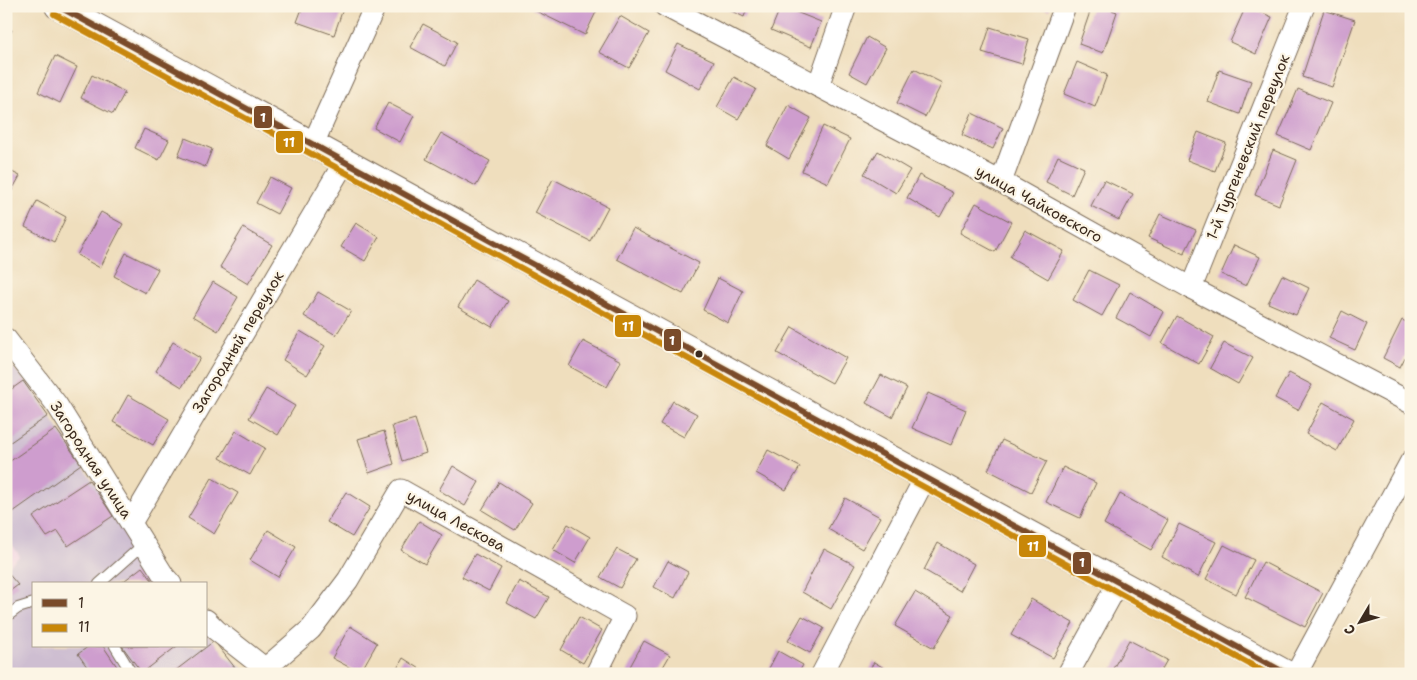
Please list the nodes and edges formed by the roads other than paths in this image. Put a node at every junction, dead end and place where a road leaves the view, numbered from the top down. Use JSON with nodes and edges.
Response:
{"nodes":[{"id":1,"x":58,"y":6,"type":"edge"},
{"id":2,"x":374,"y":6,"type":"edge"},
{"id":3,"x":665,"y":6,"type":"edge"},
{"id":4,"x":846,"y":6,"type":"edge"},
{"id":5,"x":1065,"y":6,"type":"edge"},
{"id":6,"x":1304,"y":6,"type":"edge"},
{"id":7,"x":818,"y":86,"type":"junction"},
{"id":8,"x":313,"y":144,"type":"junction"},
{"id":9,"x":345,"y":161,"type":"junction"},
{"id":10,"x":1001,"y":182,"type":"junction"},
{"id":11,"x":1191,"y":288,"type":"junction"},
{"id":12,"x":6,"y":339,"type":"edge"},
{"id":13,"x":1411,"y":403,"type":"edge"},
{"id":14,"x":1411,"y":461,"type":"edge"},
{"id":15,"x":925,"y":478,"type":"junction"},
{"id":16,"x":131,"y":523,"type":"junction"},
{"id":17,"x":144,"y":544,"type":"junction"},
{"id":18,"x":101,"y":582,"type":"edge"},
{"id":19,"x":170,"y":582,"type":"edge"},
{"id":20,"x":1118,"y":583,"type":"junction"},
{"id":21,"x":32,"y":603,"type":"edge"},
{"id":22,"x":6,"y":617,"type":"edge"},
{"id":23,"x":208,"y":622,"type":"edge"},
{"id":24,"x":116,"y":648,"type":"edge"},
{"id":25,"x":269,"y":671,"type":"edge"},
{"id":26,"x":132,"y":674,"type":"edge"},
{"id":27,"x":596,"y":674,"type":"edge"},
{"id":28,"x":822,"y":674,"type":"edge"},
{"id":29,"x":1068,"y":674,"type":"edge"},
{"id":30,"x":1287,"y":674,"type":"edge"},
{"id":31,"x":1296,"y":674,"type":"edge"}],
"edges":[{"from":1,"to":8,"type":"street"},
{"from":2,"to":8,"type":"street"},
{"from":3,"to":7,"type":"street","name":"улица Чайковского"},
{"from":4,"to":7,"type":"street"},
{"from":5,"to":10,"type":"street"},
{"from":6,"to":11,"type":"street","name":"1-й Тургеневский переулок"},
{"from":7,"to":10,"type":"street","name":"улица Чайковского"},
{"from":8,"to":9,"type":"street"},
{"from":9,"to":15,"type":"street"},
{"from":9,"to":16,"type":"street","name":"Загородный переулок"},
{"from":10,"to":11,"type":"street","name":"улица Чайковского"},
{"from":11,"to":13,"type":"street","name":"улица Чайковского"},
{"from":12,"to":16,"type":"street","name":"Загородная улица"},
{"from":14,"to":31,"type":"street"},
{"from":15,"to":20,"type":"street"},
{"from":15,"to":28,"type":"street"},
{"from":16,"to":17,"type":"street","name":"Загородная улица"},
{"from":17,"to":18,"type":"lane"},
{"from":17,"to":19,"type":"street","name":"Загородная улица"},
{"from":20,"to":29,"type":"street"},
{"from":20,"to":30,"type":"street"},
{"from":21,"to":22,"type":"lane"},
{"from":23,"to":25,"type":"street"},
{"from":24,"to":26,"type":"lane"},
{"from":25,"to":27,"type":"street","name":"улица Лескова"}]}
